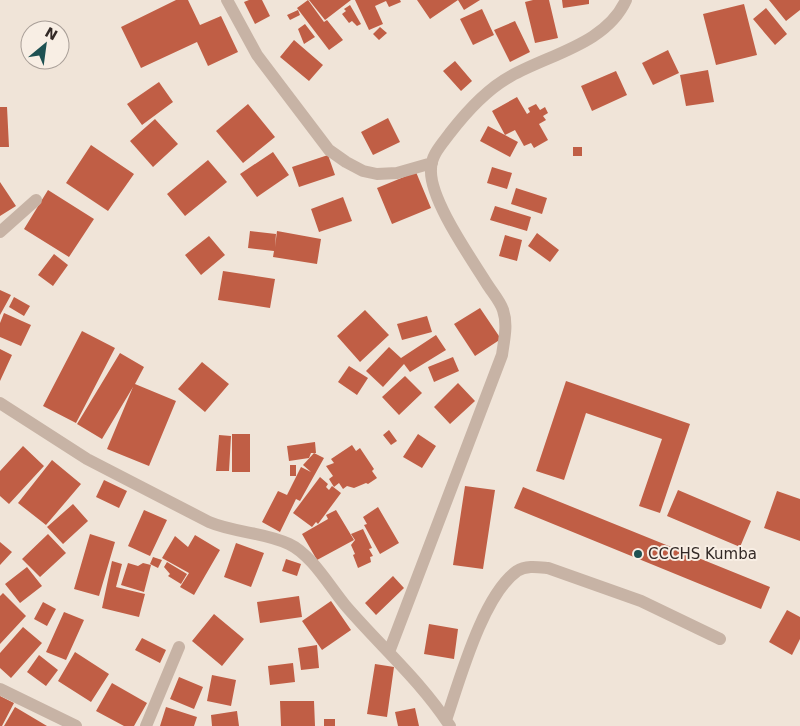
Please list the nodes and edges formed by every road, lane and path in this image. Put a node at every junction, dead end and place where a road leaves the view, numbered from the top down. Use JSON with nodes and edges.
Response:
{"nodes":[{"id":1,"x":227,"y":0,"type":"edge"},
{"id":2,"x":626,"y":0,"type":"edge"},
{"id":3,"x":432,"y":163,"type":"junction"},
{"id":4,"x":36,"y":200,"type":"dead end"},
{"id":5,"x":0,"y":232,"type":"edge"},
{"id":6,"x":0,"y":403,"type":"edge"},
{"id":7,"x":720,"y":639,"type":"dead end"},
{"id":8,"x":179,"y":647,"type":"dead end"},
{"id":9,"x":390,"y":652,"type":"junction"},
{"id":10,"x":0,"y":690,"type":"edge"},
{"id":11,"x":448,"y":723,"type":"edge"},
{"id":12,"x":76,"y":726,"type":"edge"},
{"id":13,"x":146,"y":726,"type":"edge"}],
"edges":[{"from":1,"to":3,"type":"street"},
{"from":2,"to":3,"type":"street"},
{"from":3,"to":9,"type":"street"},
{"from":4,"to":5,"type":"street"},
{"from":6,"to":9,"type":"street"},
{"from":7,"to":11,"type":"street"},
{"from":8,"to":13,"type":"street"},
{"from":9,"to":11,"type":"street"},
{"from":10,"to":12,"type":"street"}]}
